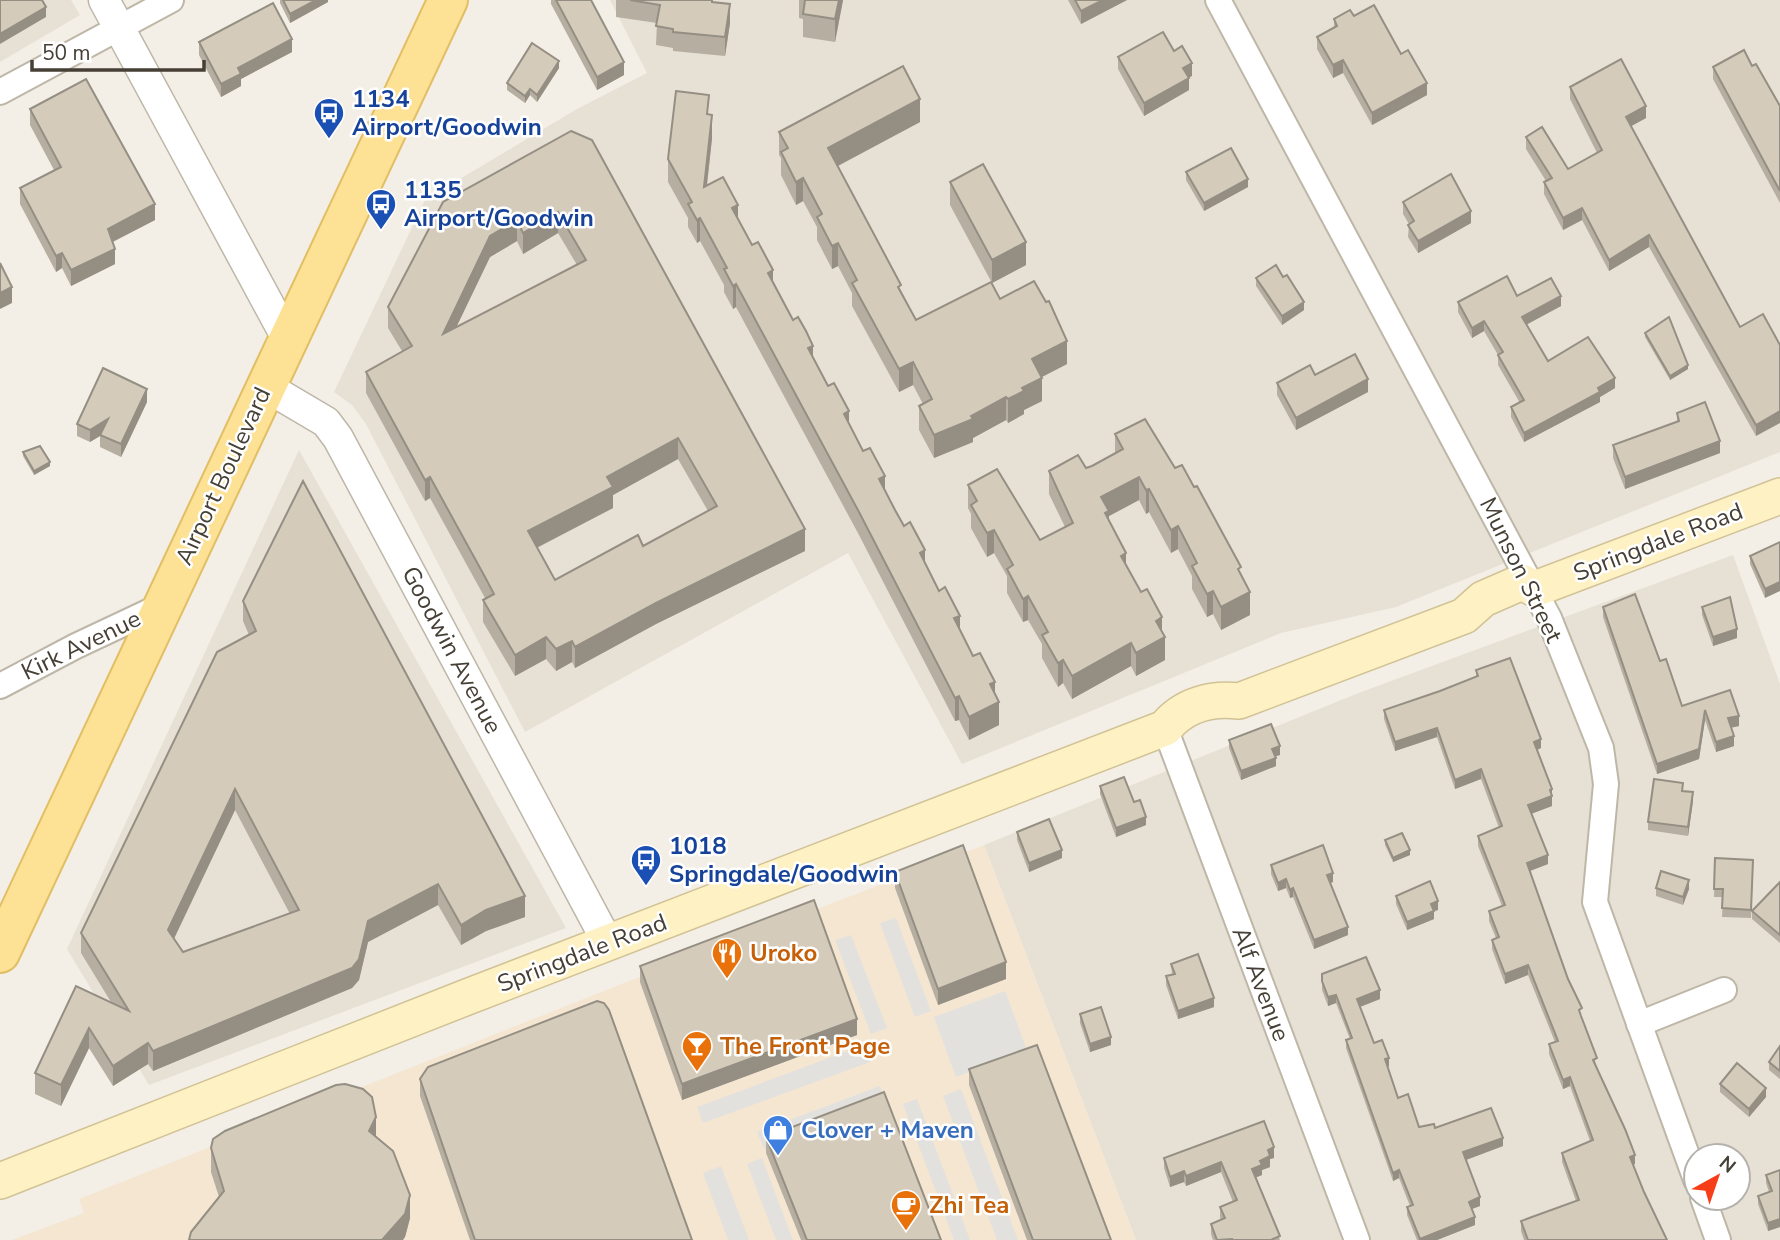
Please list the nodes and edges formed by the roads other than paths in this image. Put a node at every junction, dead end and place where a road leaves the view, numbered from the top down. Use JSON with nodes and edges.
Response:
{"nodes":[{"id":1,"x":104,"y":0,"type":"edge"},
{"id":2,"x":171,"y":0,"type":"edge"},
{"id":3,"x":448,"y":0,"type":"edge"},
{"id":4,"x":1218,"y":0,"type":"edge"},
{"id":5,"x":118,"y":28,"type":"junction"},
{"id":6,"x":0,"y":92,"type":"edge"},
{"id":7,"x":288,"y":340,"type":"junction"},
{"id":8,"x":265,"y":386,"type":"junction"},
{"id":9,"x":1780,"y":496,"type":"edge"},
{"id":10,"x":1535,"y":589,"type":"junction"},
{"id":11,"x":163,"y":605,"type":"junction"},
{"id":12,"x":0,"y":686,"type":"edge"},
{"id":13,"x":1166,"y":729,"type":"junction"},
{"id":14,"x":608,"y":943,"type":"junction"},
{"id":15,"x":0,"y":953,"type":"edge"},
{"id":16,"x":1724,"y":990,"type":"dead end"},
{"id":17,"x":1639,"y":1024,"type":"junction"},
{"id":18,"x":1682,"y":1142,"type":"edge"},
{"id":19,"x":0,"y":1181,"type":"edge"},
{"id":20,"x":1708,"y":1212,"type":"edge"},
{"id":21,"x":1357,"y":1240,"type":"edge"},
{"id":22,"x":1718,"y":1240,"type":"edge"}],
"edges":[{"from":1,"to":5,"type":"street"},
{"from":2,"to":5,"type":"street"},
{"from":3,"to":7,"type":"main road","name":"Airport Boulevard"},
{"from":4,"to":10,"type":"street","name":"Munson Street"},
{"from":5,"to":6,"type":"street"},
{"from":5,"to":7,"type":"street"},
{"from":7,"to":8,"type":"main road","name":"Airport Boulevard"},
{"from":8,"to":11,"type":"main road","name":"Airport Boulevard"},
{"from":8,"to":14,"type":"street","name":"Goodwin Avenue"},
{"from":9,"to":10,"type":"main road","name":"Springdale Road"},
{"from":10,"to":13,"type":"main road","name":"Springdale Road"},
{"from":10,"to":17,"type":"street","name":"Munson Street"},
{"from":11,"to":12,"type":"street","name":"Kirk Avenue"},
{"from":11,"to":15,"type":"main road","name":"Airport Boulevard"},
{"from":13,"to":14,"type":"main road","name":"Springdale Road"},
{"from":13,"to":21,"type":"street","name":"Alf Avenue"},
{"from":14,"to":19,"type":"main road","name":"Springdale Road"},
{"from":16,"to":17,"type":"street"},
{"from":17,"to":18,"type":"street","name":"Munson Street"},
{"from":20,"to":22,"type":"street"}]}
